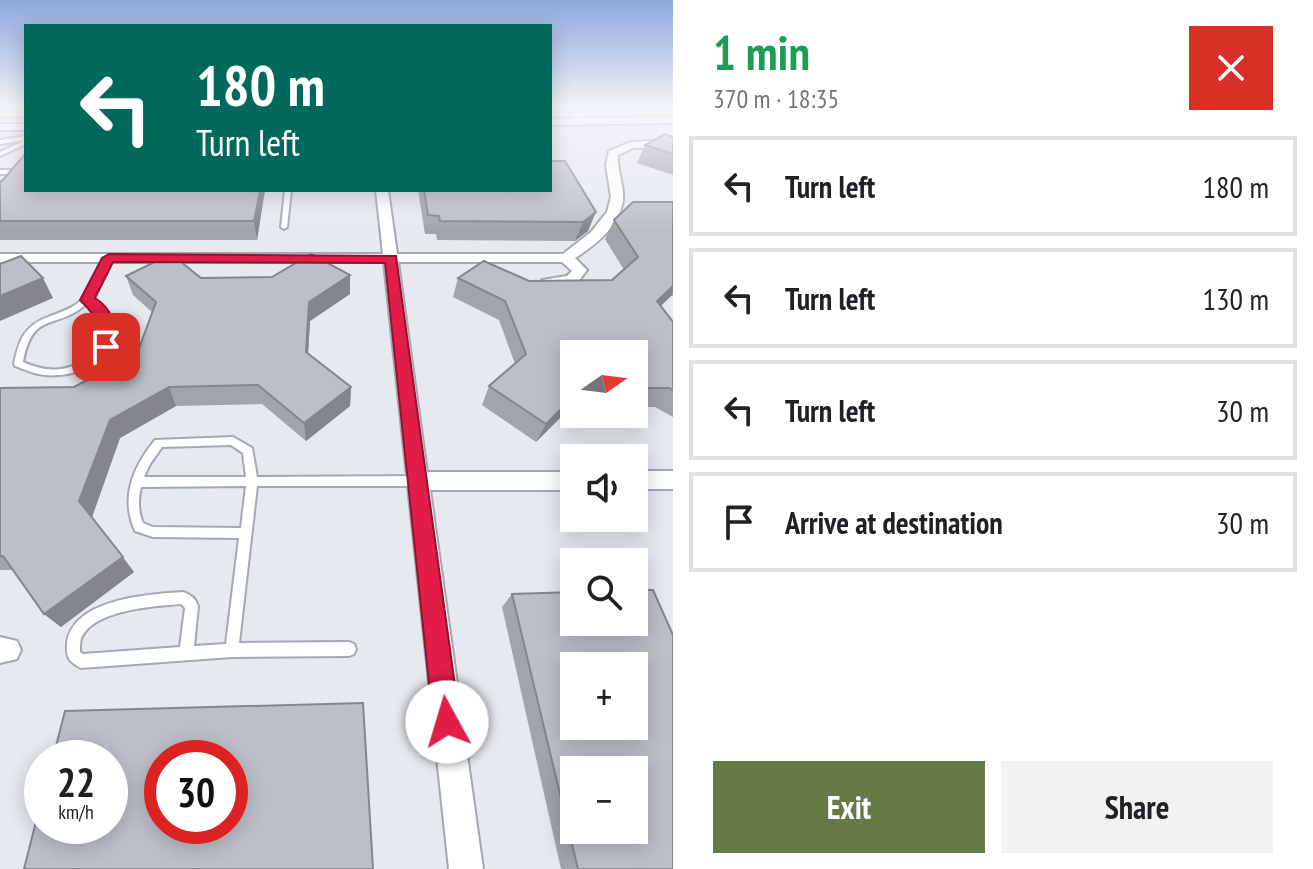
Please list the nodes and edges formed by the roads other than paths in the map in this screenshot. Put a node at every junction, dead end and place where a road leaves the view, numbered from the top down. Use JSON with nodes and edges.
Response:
{"nodes":[{"id":1,"x":621,"y":150,"type":"edge"},
{"id":2,"x":0,"y":172,"type":"edge"},
{"id":3,"x":15,"y":172,"type":"edge"},
{"id":4,"x":288,"y":192,"type":"edge"},
{"id":5,"x":382,"y":192,"type":"edge"},
{"id":6,"x":284,"y":227,"type":"dead end"},
{"id":7,"x":0,"y":258,"type":"edge"},
{"id":8,"x":109,"y":258,"type":"junction"},
{"id":9,"x":566,"y":258,"type":"junction"},
{"id":10,"x":391,"y":259,"type":"junction"},
{"id":11,"x":477,"y":259,"type":"junction"},
{"id":12,"x":503,"y":272,"type":"edge"},
{"id":13,"x":531,"y":283,"type":"edge"},
{"id":14,"x":87,"y":300,"type":"junction"},
{"id":15,"x":648,"y":480,"type":"edge"},
{"id":16,"x":673,"y":480,"type":"edge"},
{"id":17,"x":252,"y":481,"type":"junction"},
{"id":18,"x":419,"y":481,"type":"junction"},
{"id":19,"x":560,"y":481,"type":"edge"},
{"id":20,"x":137,"y":482,"type":"junction"},
{"id":21,"x":246,"y":533,"type":"junction"},
{"id":22,"x":349,"y":649,"type":"dead end"},
{"id":23,"x":232,"y":650,"type":"junction"},
{"id":24,"x":186,"y":653,"type":"junction"},
{"id":25,"x":466,"y":869,"type":"edge"}],
"edges":[{"from":1,"to":9,"type":"street"},
{"from":2,"to":3,"type":"lane"},
{"from":4,"to":6,"type":"lane"},
{"from":5,"to":10,"type":"street"},
{"from":7,"to":8,"type":"street"},
{"from":8,"to":10,"type":"street"},
{"from":8,"to":14,"type":"lane"},
{"from":9,"to":11,"type":"street"},
{"from":9,"to":13,"type":"street"},
{"from":10,"to":11,"type":"street"},
{"from":10,"to":18,"type":"street"},
{"from":11,"to":12,"type":"street"},
{"from":14,"to":14,"type":"lane"},
{"from":15,"to":16,"type":"street"},
{"from":17,"to":18,"type":"lane"},
{"from":17,"to":20,"type":"lane"},
{"from":17,"to":20,"type":"lane"},
{"from":17,"to":21,"type":"lane"},
{"from":18,"to":19,"type":"street"},
{"from":18,"to":25,"type":"street"},
{"from":20,"to":21,"type":"lane"},
{"from":21,"to":23,"type":"lane"},
{"from":22,"to":23,"type":"lane"},
{"from":23,"to":24,"type":"lane"},
{"from":24,"to":24,"type":"lane"}]}
